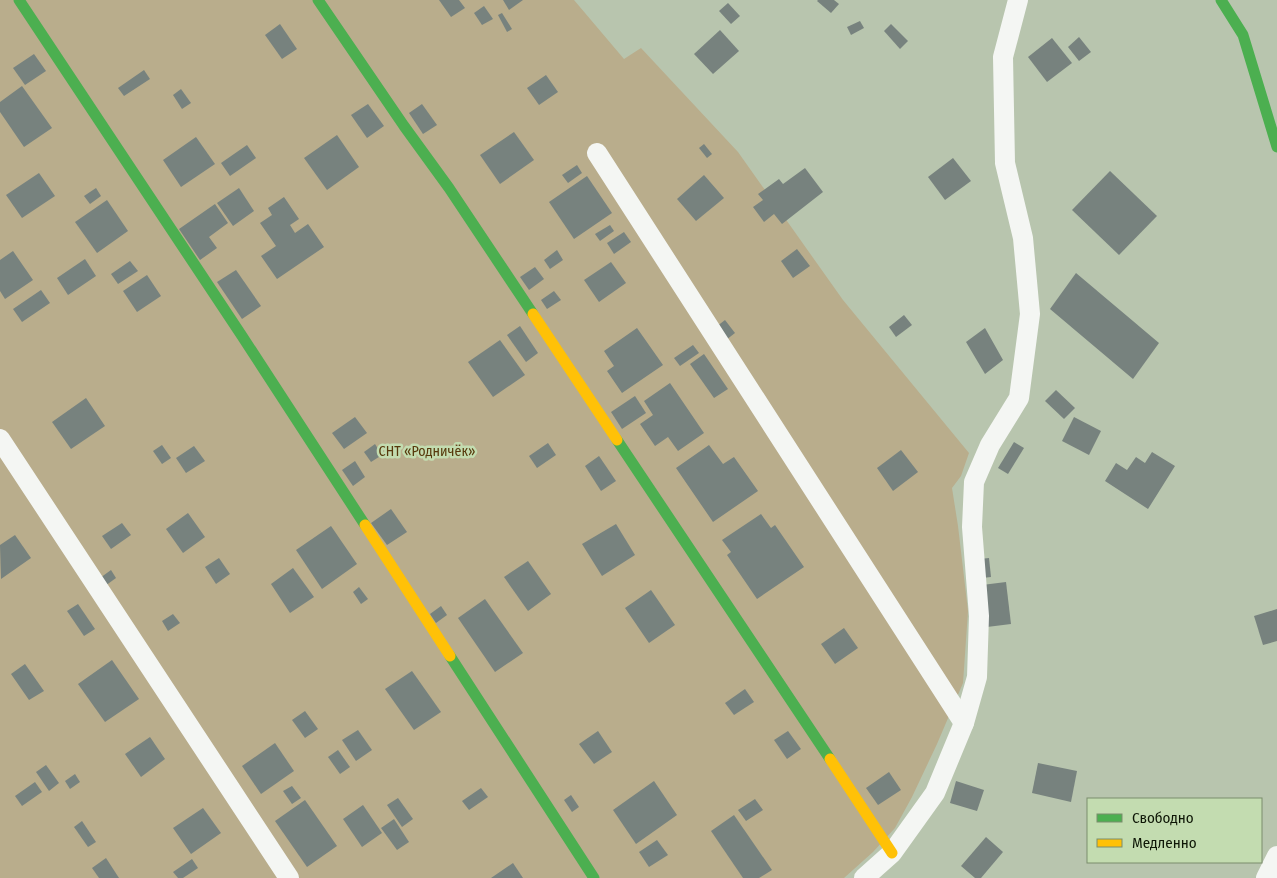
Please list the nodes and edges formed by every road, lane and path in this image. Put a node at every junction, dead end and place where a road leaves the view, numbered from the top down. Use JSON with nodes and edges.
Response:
{"nodes":[{"id":1,"x":19,"y":0,"type":"edge"},
{"id":2,"x":318,"y":0,"type":"edge"},
{"id":3,"x":1018,"y":0,"type":"edge"},
{"id":4,"x":1221,"y":0,"type":"edge"},
{"id":5,"x":1277,"y":147,"type":"edge"},
{"id":6,"x":597,"y":153,"type":"dead end"},
{"id":7,"x":0,"y":439,"type":"edge"},
{"id":8,"x":964,"y":723,"type":"junction"},
{"id":9,"x":892,"y":853,"type":"junction"},
{"id":10,"x":1277,"y":856,"type":"edge"},
{"id":11,"x":289,"y":878,"type":"edge"},
{"id":12,"x":594,"y":878,"type":"edge"},
{"id":13,"x":864,"y":878,"type":"edge"},
{"id":14,"x":1266,"y":878,"type":"edge"}],
"edges":[{"from":1,"to":12,"type":"street"},
{"from":2,"to":9,"type":"street"},
{"from":3,"to":8,"type":"street"},
{"from":4,"to":5,"type":"street"},
{"from":6,"to":8,"type":"street"},
{"from":7,"to":11,"type":"street"},
{"from":8,"to":9,"type":"street"},
{"from":9,"to":13,"type":"street"},
{"from":10,"to":14,"type":"street"}]}
